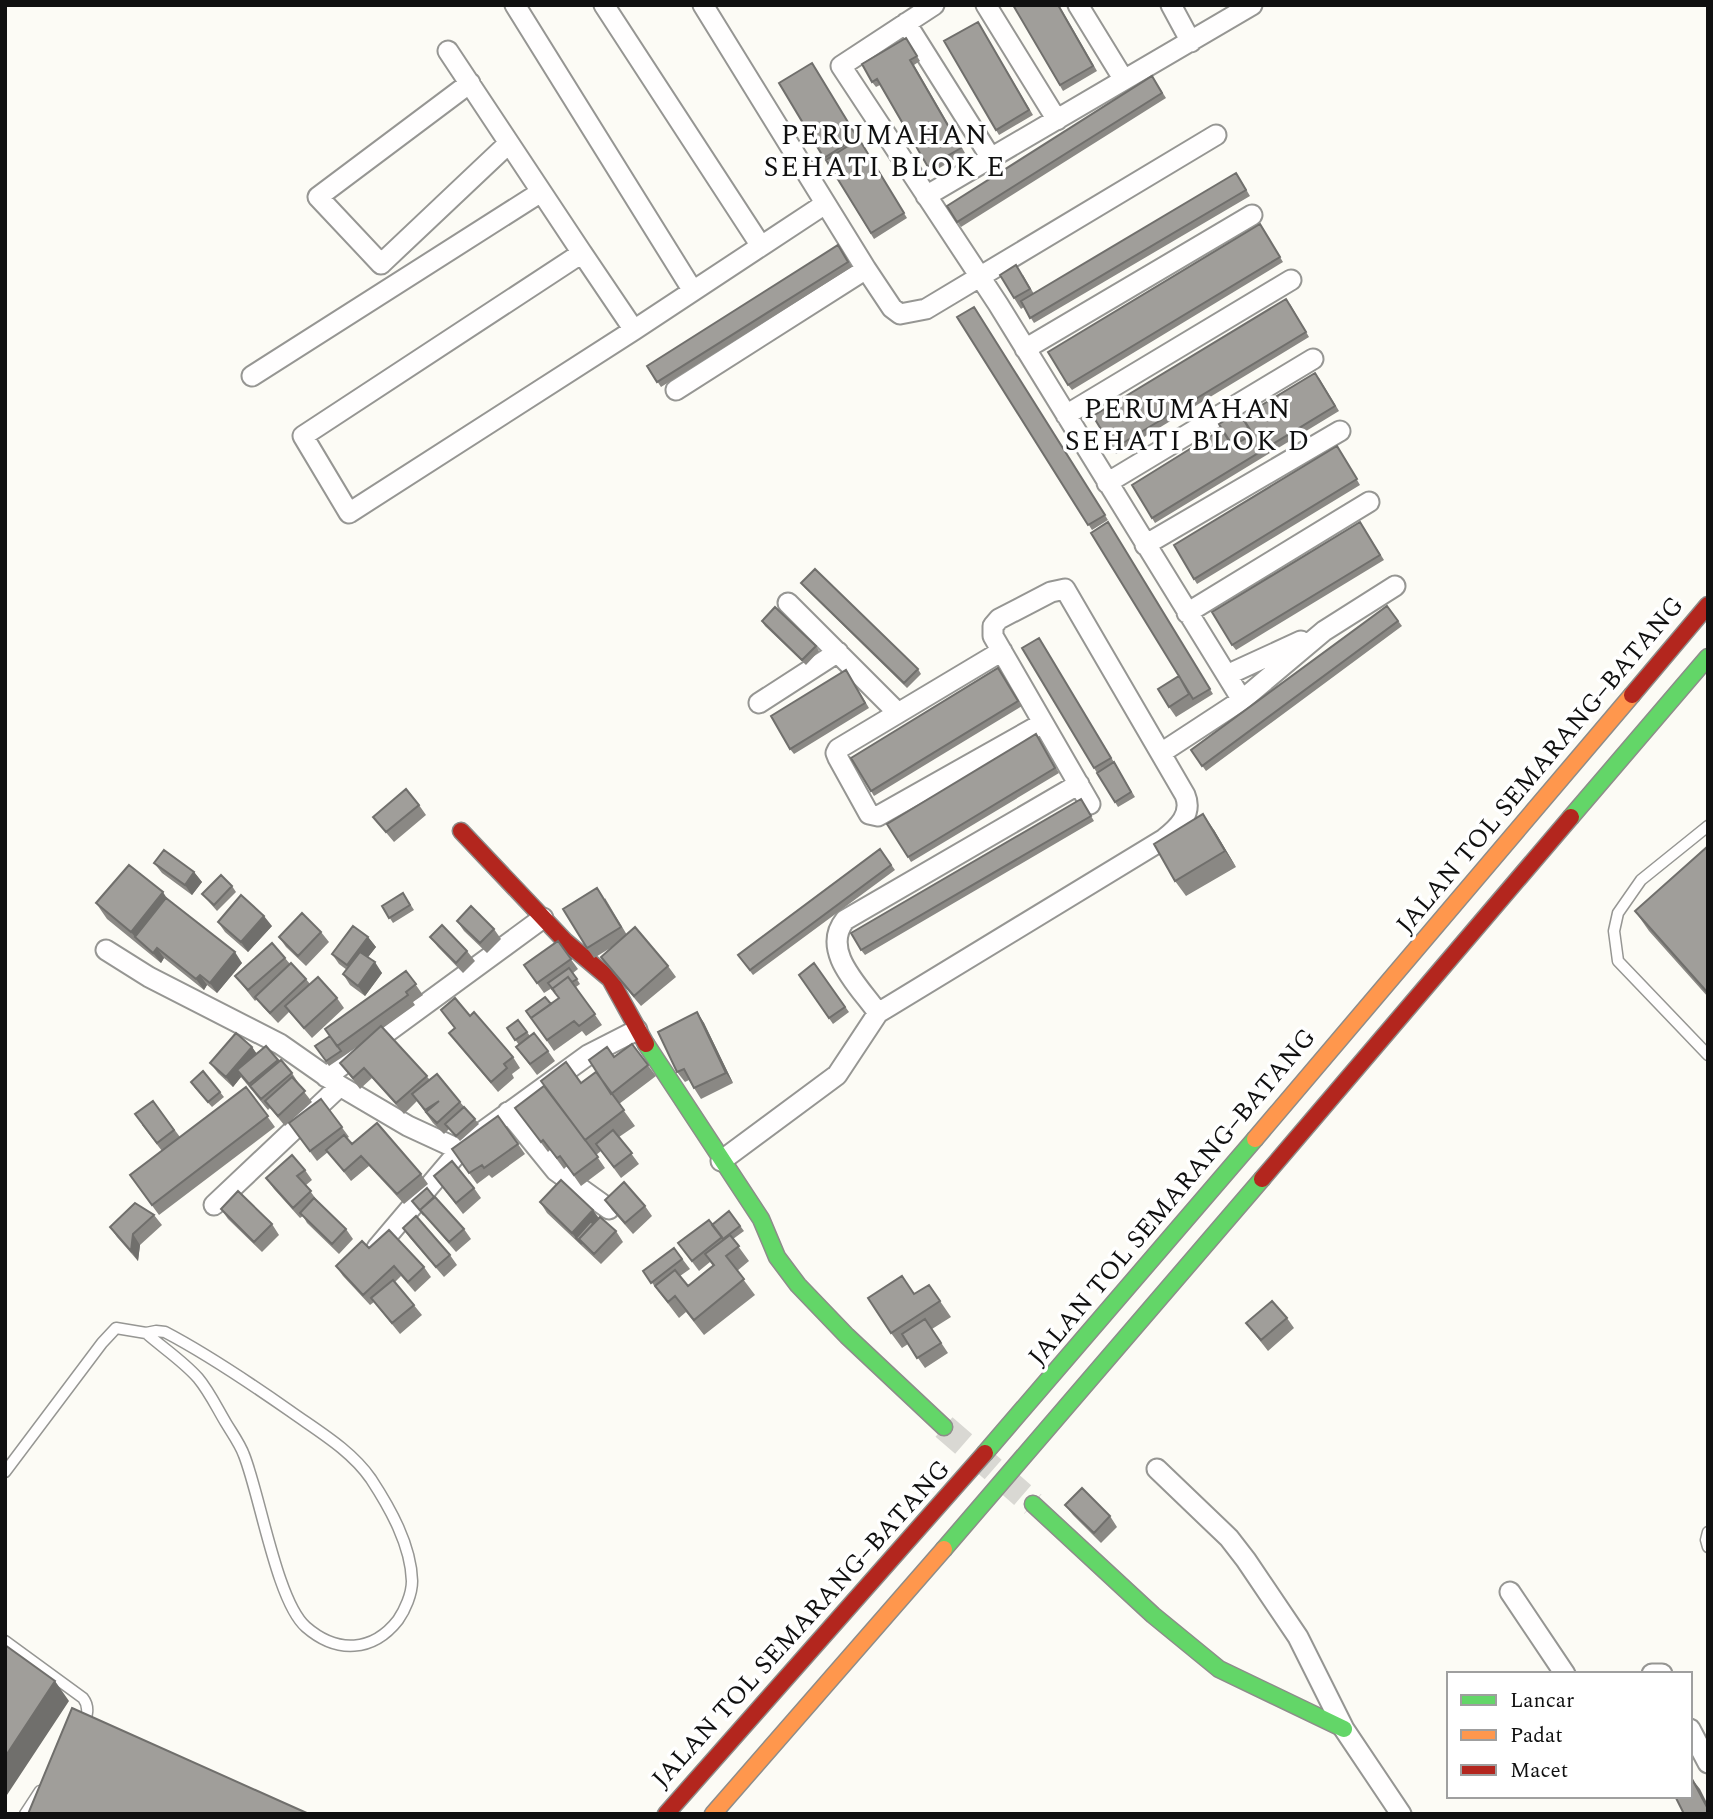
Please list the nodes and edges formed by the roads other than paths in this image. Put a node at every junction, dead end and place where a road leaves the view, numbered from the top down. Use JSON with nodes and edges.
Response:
{"nodes":[{"id":1,"x":515,"y":5,"type":"edge"},
{"id":2,"x":604,"y":5,"type":"edge"},
{"id":3,"x":703,"y":5,"type":"edge"},
{"id":4,"x":934,"y":5,"type":"edge"},
{"id":5,"x":986,"y":5,"type":"edge"},
{"id":6,"x":1078,"y":5,"type":"edge"},
{"id":7,"x":1171,"y":5,"type":"edge"},
{"id":8,"x":1252,"y":5,"type":"edge"},
{"id":9,"x":906,"y":23,"type":"junction"},
{"id":10,"x":1191,"y":42,"type":"junction"},
{"id":11,"x":448,"y":51,"type":"dead end"},
{"id":12,"x":1124,"y":80,"type":"junction"},
{"id":13,"x":470,"y":83,"type":"junction"},
{"id":14,"x":1057,"y":120,"type":"junction"},
{"id":15,"x":1216,"y":135,"type":"dead end"},
{"id":16,"x":509,"y":143,"type":"junction"},
{"id":17,"x":991,"y":158,"type":"junction"},
{"id":18,"x":541,"y":192,"type":"junction"},
{"id":19,"x":926,"y":196,"type":"junction"},
{"id":20,"x":825,"y":204,"type":"junction"},
{"id":21,"x":1252,"y":215,"type":"dead end"},
{"id":22,"x":761,"y":246,"type":"junction"},
{"id":23,"x":582,"y":253,"type":"junction"},
{"id":24,"x":381,"y":264,"type":"junction"},
{"id":25,"x":866,"y":269,"type":"junction"},
{"id":26,"x":980,"y":277,"type":"junction"},
{"id":27,"x":1291,"y":280,"type":"dead end"},
{"id":28,"x":398,"y":283,"type":"junction"},
{"id":29,"x":693,"y":291,"type":"junction"},
{"id":30,"x":634,"y":330,"type":"junction"},
{"id":31,"x":1025,"y":349,"type":"junction"},
{"id":32,"x":1313,"y":359,"type":"dead end"},
{"id":33,"x":253,"y":376,"type":"dead end"},
{"id":34,"x":676,"y":390,"type":"dead end"},
{"id":35,"x":1066,"y":415,"type":"junction"},
{"id":36,"x":1340,"y":431,"type":"dead end"},
{"id":37,"x":1107,"y":483,"type":"junction"},
{"id":38,"x":1368,"y":502,"type":"dead end"},
{"id":39,"x":1145,"y":545,"type":"junction"},
{"id":40,"x":1395,"y":586,"type":"dead end"},
{"id":41,"x":789,"y":603,"type":"dead end"},
{"id":42,"x":1708,"y":604,"type":"edge"},
{"id":43,"x":1187,"y":613,"type":"junction"},
{"id":44,"x":1324,"y":631,"type":"junction"},
{"id":45,"x":1002,"y":651,"type":"junction"},
{"id":46,"x":838,"y":652,"type":"junction"},
{"id":47,"x":1708,"y":657,"type":"edge"},
{"id":48,"x":1227,"y":675,"type":"junction"},
{"id":49,"x":1242,"y":700,"type":"junction"},
{"id":50,"x":759,"y":703,"type":"dead end"},
{"id":51,"x":898,"y":713,"type":"junction"},
{"id":52,"x":1043,"y":723,"type":"junction"},
{"id":53,"x":1161,"y":753,"type":"junction"},
{"id":54,"x":1079,"y":785,"type":"junction"},
{"id":55,"x":1090,"y":804,"type":"dead end"},
{"id":56,"x":1708,"y":826,"type":"edge"},
{"id":57,"x":461,"y":831,"type":"dead end"},
{"id":58,"x":543,"y":918,"type":"junction"},
{"id":59,"x":106,"y":950,"type":"dead end"},
{"id":60,"x":878,"y":1013,"type":"junction"},
{"id":61,"x":637,"y":1030,"type":"junction"},
{"id":62,"x":1708,"y":1055,"type":"edge"},
{"id":63,"x":333,"y":1082,"type":"junction"},
{"id":64,"x":508,"y":1112,"type":"junction"},
{"id":65,"x":460,"y":1150,"type":"junction"},
{"id":66,"x":721,"y":1161,"type":"junction"},
{"id":67,"x":214,"y":1205,"type":"dead end"},
{"id":68,"x":609,"y":1209,"type":"edge"},
{"id":69,"x":377,"y":1248,"type":"edge"},
{"id":70,"x":146,"y":1333,"type":"junction"},
{"id":71,"x":944,"y":1427,"type":"tunnel mouth"},
{"id":72,"x":1157,"y":1469,"type":"dead end"},
{"id":73,"x":5,"y":1472,"type":"edge"},
{"id":74,"x":1033,"y":1504,"type":"tunnel mouth"},
{"id":75,"x":1708,"y":1532,"type":"edge"},
{"id":76,"x":1708,"y":1548,"type":"edge"},
{"id":77,"x":1510,"y":1592,"type":"dead end"},
{"id":78,"x":5,"y":1641,"type":"edge"},
{"id":79,"x":1564,"y":1672,"type":"edge"},
{"id":80,"x":1344,"y":1729,"type":"junction"},
{"id":81,"x":1692,"y":1732,"type":"edge"},
{"id":82,"x":76,"y":1737,"type":"edge"},
{"id":83,"x":1708,"y":1763,"type":"edge"},
{"id":84,"x":47,"y":1781,"type":"edge"},
{"id":85,"x":25,"y":1814,"type":"edge"},
{"id":86,"x":666,"y":1814,"type":"edge"},
{"id":87,"x":713,"y":1814,"type":"edge"},
{"id":88,"x":1401,"y":1814,"type":"edge"}],
"edges":[{"from":1,"to":29,"type":"street"},
{"from":2,"to":22,"type":"street"},
{"from":3,"to":20,"type":"street"},
{"from":4,"to":9,"type":"street"},
{"from":5,"to":14,"type":"street"},
{"from":6,"to":12,"type":"street"},
{"from":7,"to":10,"type":"street"},
{"from":8,"to":10,"type":"street"},
{"from":9,"to":17,"type":"street"},
{"from":9,"to":19,"type":"street"},
{"from":10,"to":12,"type":"street"},
{"from":11,"to":13,"type":"street"},
{"from":12,"to":14,"type":"street"},
{"from":13,"to":16,"type":"street"},
{"from":13,"to":24,"type":"street"},
{"from":14,"to":17,"type":"street"},
{"from":15,"to":26,"type":"street"},
{"from":16,"to":18,"type":"street"},
{"from":16,"to":24,"type":"street"},
{"from":17,"to":19,"type":"street"},
{"from":18,"to":23,"type":"street"},
{"from":18,"to":28,"type":"street"},
{"from":19,"to":26,"type":"street"},
{"from":20,"to":22,"type":"street"},
{"from":20,"to":25,"type":"street"},
{"from":21,"to":31,"type":"street"},
{"from":22,"to":29,"type":"street"},
{"from":23,"to":30,"type":"street"},
{"from":23,"to":30,"type":"street"},
{"from":24,"to":28,"type":"street"},
{"from":25,"to":26,"type":"street"},
{"from":25,"to":34,"type":"street"},
{"from":26,"to":31,"type":"street"},
{"from":27,"to":35,"type":"street"},
{"from":28,"to":33,"type":"street"},
{"from":29,"to":30,"type":"street"},
{"from":31,"to":35,"type":"street"},
{"from":32,"to":37,"type":"street"},
{"from":35,"to":37,"type":"street"},
{"from":36,"to":39,"type":"street"},
{"from":37,"to":39,"type":"street"},
{"from":38,"to":43,"type":"street"},
{"from":39,"to":43,"type":"street"},
{"from":40,"to":44,"type":"street"},
{"from":41,"to":46,"type":"street"},
{"from":42,"to":86,"type":"main road","name":"JALAN TOL SEMARANG–BATANG"},
{"from":43,"to":48,"type":"street"},
{"from":44,"to":48,"type":"street"},
{"from":44,"to":49,"type":"street"},
{"from":45,"to":51,"type":"street"},
{"from":45,"to":52,"type":"street"},
{"from":45,"to":53,"type":"street"},
{"from":46,"to":50,"type":"street"},
{"from":46,"to":51,"type":"street"},
{"from":47,"to":87,"type":"main road","name":"JALAN TOL SEMARANG–BATANG"},
{"from":48,"to":49,"type":"street"},
{"from":49,"to":53,"type":"street"},
{"from":51,"to":52,"type":"street"},
{"from":52,"to":54,"type":"street"},
{"from":53,"to":60,"type":"street"},
{"from":54,"to":55,"type":"street"},
{"from":54,"to":60,"type":"street"},
{"from":56,"to":62,"type":"lane"},
{"from":57,"to":58,"type":"main road"},
{"from":58,"to":61,"type":"main road"},
{"from":58,"to":63,"type":"street"},
{"from":59,"to":63,"type":"street"},
{"from":60,"to":66,"type":"street"},
{"from":61,"to":64,"type":"street"},
{"from":61,"to":66,"type":"main road"},
{"from":63,"to":65,"type":"street"},
{"from":63,"to":67,"type":"street"},
{"from":64,"to":65,"type":"street"},
{"from":64,"to":68,"type":"street"},
{"from":65,"to":69,"type":"street"},
{"from":66,"to":71,"type":"main road"},
{"from":70,"to":70,"type":"lane"},
{"from":70,"to":73,"type":"lane"},
{"from":72,"to":80,"type":"street"},
{"from":74,"to":80,"type":"main road"},
{"from":75,"to":76,"type":"lane"},
{"from":77,"to":79,"type":"street"},
{"from":78,"to":82,"type":"lane"},
{"from":80,"to":88,"type":"street"},
{"from":81,"to":83,"type":"street"},
{"from":84,"to":85,"type":"lane"}]}
